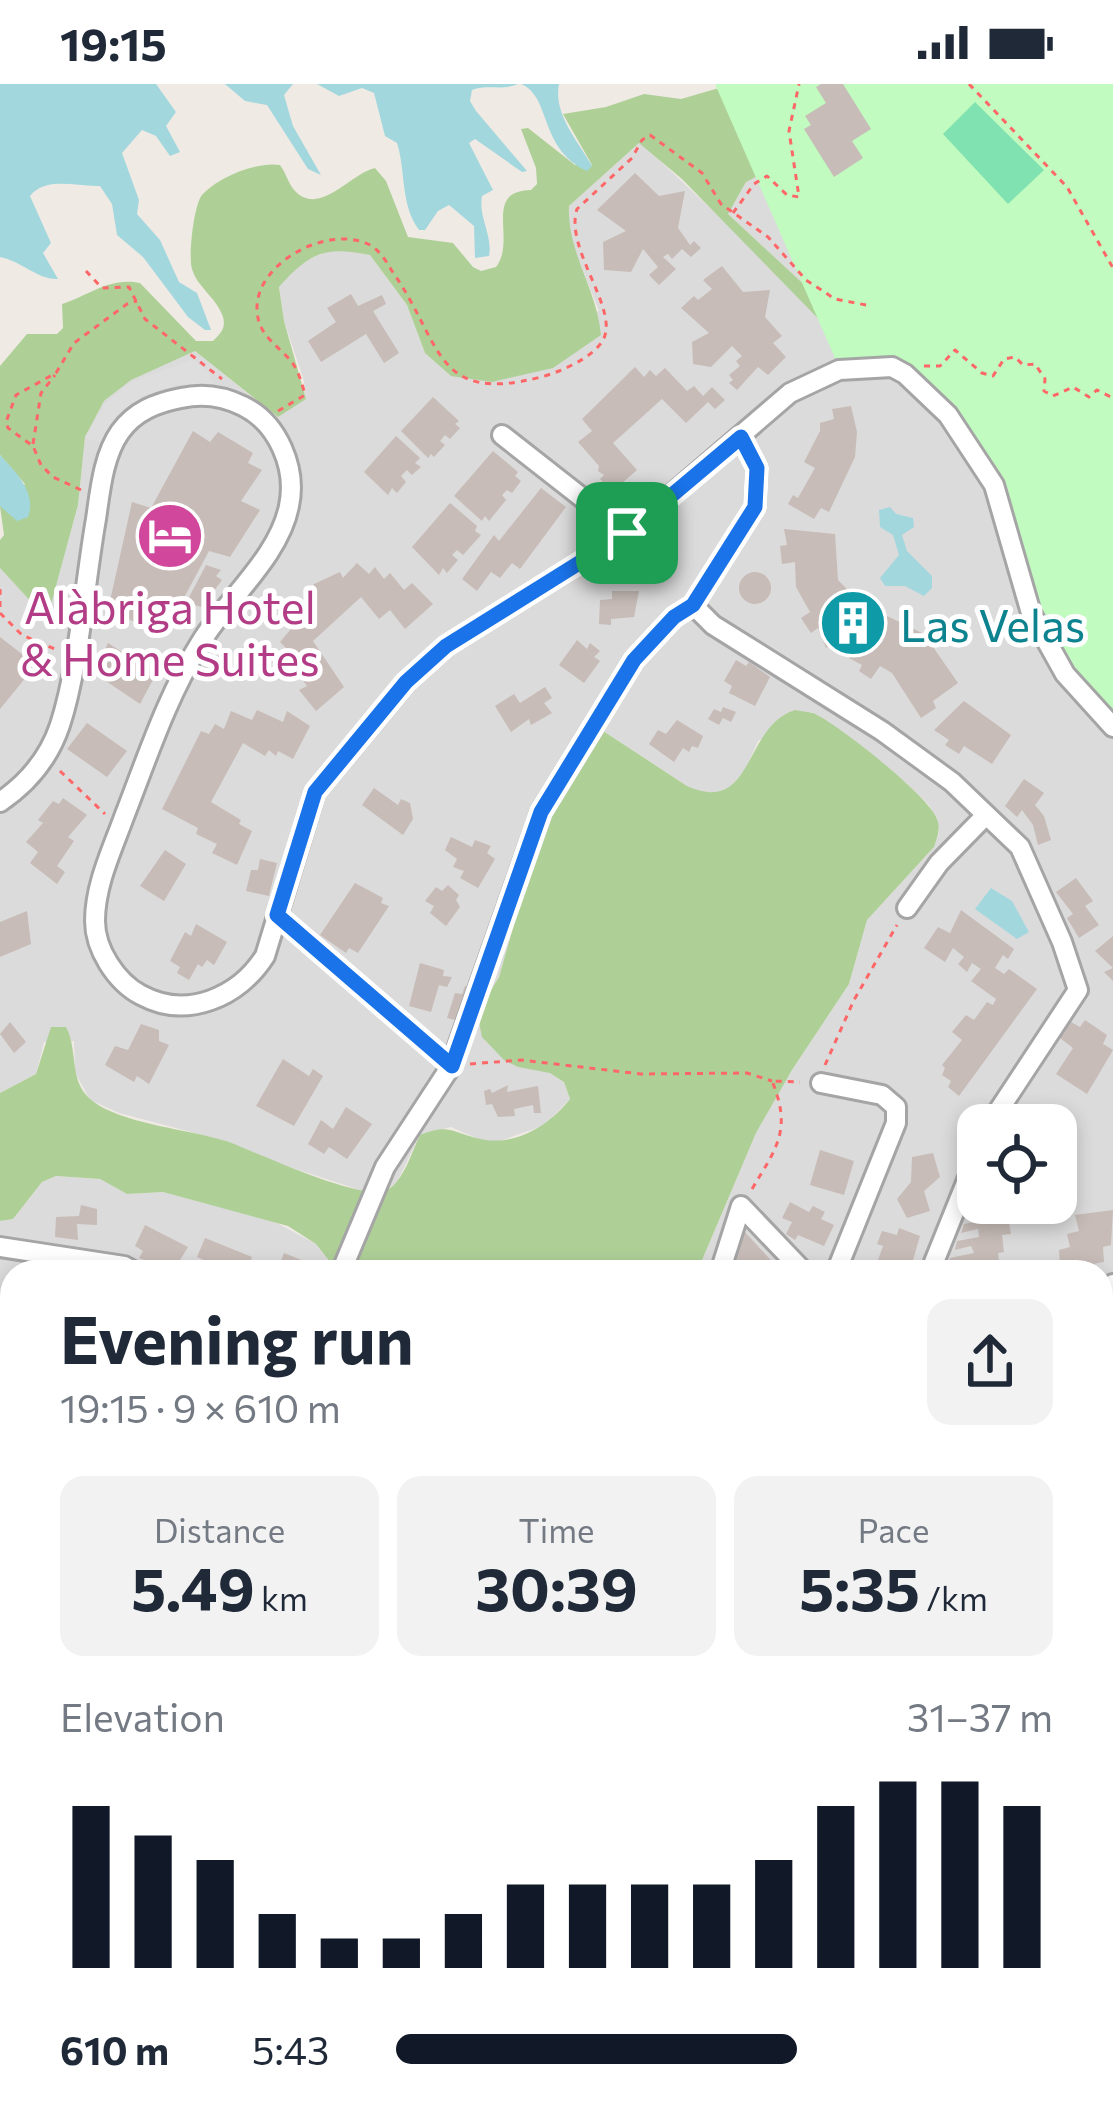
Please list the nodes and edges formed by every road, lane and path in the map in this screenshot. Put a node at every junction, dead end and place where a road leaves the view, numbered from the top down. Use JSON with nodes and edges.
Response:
{"nodes":[{"id":1,"x":799,"y":84,"type":"edge"},
{"id":2,"x":969,"y":84,"type":"edge"},
{"id":3,"x":734,"y":213,"type":"junction"},
{"id":4,"x":1113,"y":268,"type":"edge"},
{"id":5,"x":86,"y":271,"type":"dead end"},
{"id":6,"x":136,"y":302,"type":"junction"},
{"id":7,"x":871,"y":306,"type":"dead end"},
{"id":8,"x":204,"y":363,"type":"dead end"},
{"id":9,"x":892,"y":367,"type":"junction"},
{"id":10,"x":56,"y":373,"type":"junction"},
{"id":11,"x":1113,"y":398,"type":"edge"},
{"id":12,"x":261,"y":419,"type":"junction"},
{"id":13,"x":502,"y":435,"type":"dead end"},
{"id":14,"x":741,"y":437,"type":"junction"},
{"id":15,"x":33,"y":446,"type":"junction"},
{"id":16,"x":77,"y":489,"type":"dead end"},
{"id":17,"x":627,"y":533,"type":"junction"},
{"id":18,"x":0,"y":589,"type":"edge"},
{"id":19,"x":693,"y":605,"type":"junction"},
{"id":20,"x":60,"y":652,"type":"dead end"},
{"id":21,"x":1113,"y":728,"type":"edge"},
{"id":22,"x":44,"y":760,"type":"junction"},
{"id":23,"x":0,"y":802,"type":"edge"},
{"id":24,"x":986,"y":815,"type":"junction"},
{"id":25,"x":121,"y":825,"type":"junction"},
{"id":26,"x":907,"y":908,"type":"joint"},
{"id":27,"x":277,"y":915,"type":"junction"},
{"id":28,"x":452,"y":1066,"type":"junction"},
{"id":29,"x":772,"y":1082,"type":"junction"},
{"id":30,"x":821,"y":1083,"type":"junction"},
{"id":31,"x":1003,"y":1104,"type":"edge"},
{"id":32,"x":957,"y":1205,"type":"edge"},
{"id":33,"x":741,"y":1206,"type":"junction"},
{"id":34,"x":0,"y":1247,"type":"edge"},
{"id":35,"x":85,"y":1260,"type":"edge"},
{"id":36,"x":346,"y":1260,"type":"edge"},
{"id":37,"x":724,"y":1260,"type":"edge"},
{"id":38,"x":793,"y":1260,"type":"edge"},
{"id":39,"x":841,"y":1260,"type":"edge"},
{"id":40,"x":935,"y":1260,"type":"edge"}],
"edges":[{"from":1,"to":3,"type":"path"},
{"from":2,"to":4,"type":"path"},
{"from":3,"to":7,"type":"path"},
{"from":3,"to":12,"type":"path"},
{"from":5,"to":6,"type":"path"},
{"from":6,"to":8,"type":"path"},
{"from":6,"to":10,"type":"path"},
{"from":9,"to":11,"type":"path"},
{"from":9,"to":14,"type":"street"},
{"from":9,"to":21,"type":"street"},
{"from":10,"to":15,"type":"path"},
{"from":10,"to":15,"type":"path"},
{"from":12,"to":22,"type":"street"},
{"from":12,"to":25,"type":"street"},
{"from":13,"to":17,"type":"street"},
{"from":14,"to":17,"type":"street"},
{"from":14,"to":19,"type":"street"},
{"from":15,"to":16,"type":"path"},
{"from":17,"to":27,"type":"street"},
{"from":18,"to":20,"type":"path"},
{"from":19,"to":24,"type":"street"},
{"from":19,"to":28,"type":"street"},
{"from":22,"to":23,"type":"street"},
{"from":22,"to":25,"type":"path"},
{"from":24,"to":26,"type":"street"},
{"from":24,"to":31,"type":"street"},
{"from":25,"to":27,"type":"street"},
{"from":26,"to":30,"type":"path"},
{"from":27,"to":28,"type":"path"},
{"from":28,"to":29,"type":"path"},
{"from":28,"to":36,"type":"street"},
{"from":29,"to":30,"type":"path"},
{"from":29,"to":33,"type":"path"},
{"from":30,"to":39,"type":"street"},
{"from":32,"to":40,"type":"street"},
{"from":33,"to":37,"type":"street"},
{"from":33,"to":38,"type":"street"},
{"from":34,"to":35,"type":"street"}]}
